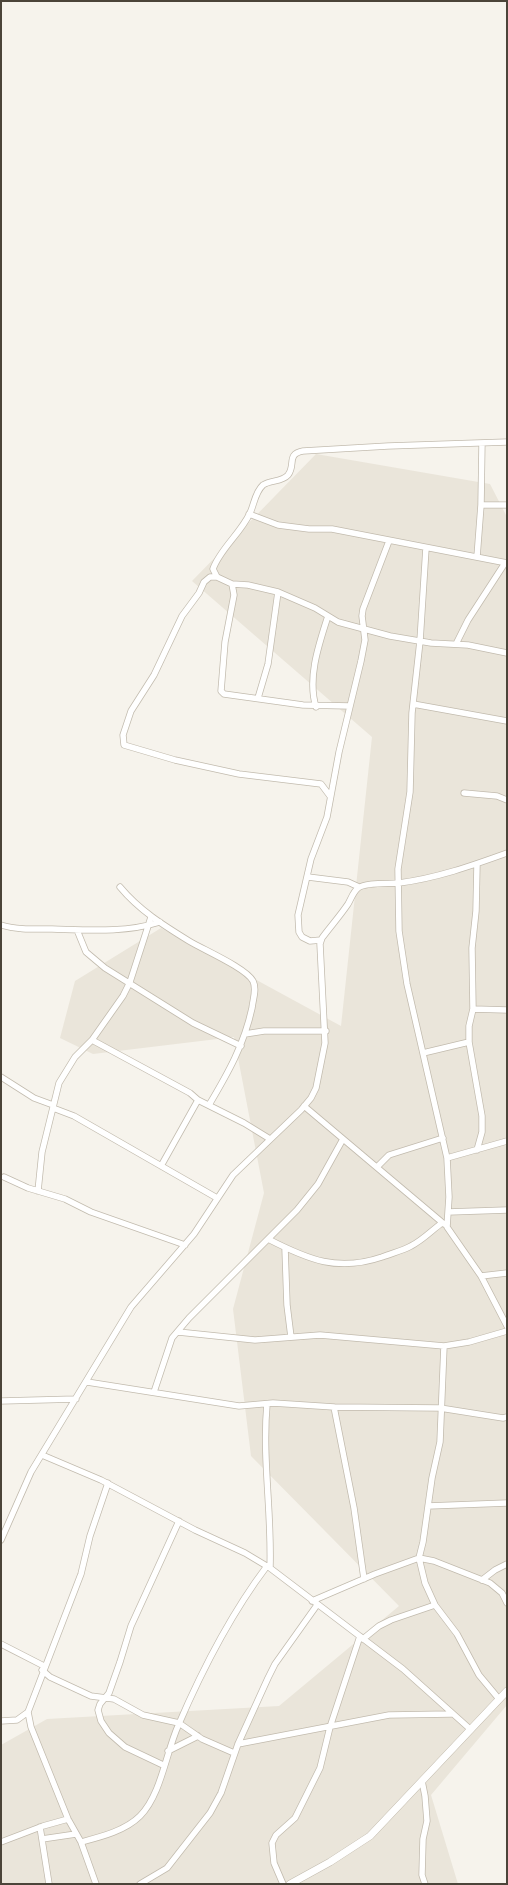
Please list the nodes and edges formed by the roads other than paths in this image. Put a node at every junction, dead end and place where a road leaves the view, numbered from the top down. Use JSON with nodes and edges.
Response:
{"nodes":[{"id":1,"x":507,"y":442,"type":"edge"},
{"id":2,"x":482,"y":443,"type":"junction"},
{"id":3,"x":481,"y":505,"type":"junction"},
{"id":4,"x":507,"y":505,"type":"edge"},
{"id":5,"x":249,"y":514,"type":"junction"},
{"id":6,"x":389,"y":541,"type":"junction"},
{"id":7,"x":426,"y":548,"type":"junction"},
{"id":8,"x":477,"y":557,"type":"junction"},
{"id":9,"x":506,"y":563,"type":"edge"},
{"id":10,"x":217,"y":577,"type":"junction"},
{"id":11,"x":232,"y":584,"type":"junction"},
{"id":12,"x":278,"y":592,"type":"junction"},
{"id":13,"x":328,"y":616,"type":"junction"},
{"id":14,"x":364,"y":628,"type":"junction"},
{"id":15,"x":420,"y":641,"type":"junction"},
{"id":16,"x":456,"y":644,"type":"junction"},
{"id":17,"x":507,"y":653,"type":"edge"},
{"id":18,"x":258,"y":698,"type":"junction"},
{"id":19,"x":413,"y":704,"type":"junction"},
{"id":20,"x":316,"y":706,"type":"junction"},
{"id":21,"x":350,"y":706,"type":"junction"},
{"id":22,"x":507,"y":721,"type":"edge"},
{"id":23,"x":464,"y":793,"type":"dead end"},
{"id":24,"x":330,"y":796,"type":"junction"},
{"id":25,"x":507,"y":800,"type":"edge"},
{"id":26,"x":507,"y":853,"type":"edge"},
{"id":27,"x":477,"y":865,"type":"junction"},
{"id":28,"x":308,"y":877,"type":"junction"},
{"id":29,"x":398,"y":883,"type":"junction"},
{"id":30,"x":120,"y":887,"type":"dead end"},
{"id":31,"x":359,"y":887,"type":"junction"},
{"id":32,"x":151,"y":917,"type":"junction"},
{"id":33,"x":160,"y":922,"type":"junction"},
{"id":34,"x":1,"y":926,"type":"edge"},
{"id":35,"x":148,"y":926,"type":"junction"},
{"id":36,"x":77,"y":930,"type":"junction"},
{"id":37,"x":320,"y":940,"type":"junction"},
{"id":38,"x":130,"y":982,"type":"junction"},
{"id":39,"x":473,"y":1009,"type":"junction"},
{"id":40,"x":507,"y":1010,"type":"edge"},
{"id":41,"x":326,"y":1031,"type":"junction"},
{"id":42,"x":246,"y":1034,"type":"junction"},
{"id":43,"x":92,"y":1040,"type":"junction"},
{"id":44,"x":470,"y":1042,"type":"junction"},
{"id":45,"x":241,"y":1046,"type":"junction"},
{"id":46,"x":423,"y":1054,"type":"junction"},
{"id":47,"x":1,"y":1077,"type":"edge"},
{"id":48,"x":198,"y":1100,"type":"junction"},
{"id":49,"x":209,"y":1105,"type":"junction"},
{"id":50,"x":53,"y":1106,"type":"junction"},
{"id":51,"x":304,"y":1106,"type":"junction"},
{"id":52,"x":443,"y":1138,"type":"junction"},
{"id":53,"x":270,"y":1139,"type":"junction"},
{"id":54,"x":342,"y":1140,"type":"junction"},
{"id":55,"x":507,"y":1141,"type":"edge"},
{"id":56,"x":477,"y":1150,"type":"junction"},
{"id":57,"x":447,"y":1158,"type":"junction"},
{"id":58,"x":161,"y":1166,"type":"junction"},
{"id":59,"x":377,"y":1167,"type":"junction"},
{"id":60,"x":4,"y":1177,"type":"dead end"},
{"id":61,"x":38,"y":1191,"type":"junction"},
{"id":62,"x":217,"y":1198,"type":"junction"},
{"id":63,"x":507,"y":1210,"type":"edge"},
{"id":64,"x":448,"y":1212,"type":"junction"},
{"id":65,"x":445,"y":1225,"type":"junction"},
{"id":66,"x":268,"y":1239,"type":"junction"},
{"id":67,"x":185,"y":1245,"type":"junction"},
{"id":68,"x":285,"y":1248,"type":"junction"},
{"id":69,"x":507,"y":1273,"type":"edge"},
{"id":70,"x":481,"y":1276,"type":"junction"},
{"id":71,"x":507,"y":1326,"type":"edge"},
{"id":72,"x":507,"y":1331,"type":"edge"},
{"id":73,"x":178,"y":1332,"type":"junction"},
{"id":74,"x":291,"y":1337,"type":"junction"},
{"id":75,"x":444,"y":1346,"type":"junction"},
{"id":76,"x":87,"y":1382,"type":"junction"},
{"id":77,"x":154,"y":1392,"type":"junction"},
{"id":78,"x":76,"y":1399,"type":"junction"},
{"id":79,"x":1,"y":1401,"type":"edge"},
{"id":80,"x":267,"y":1404,"type":"junction"},
{"id":81,"x":334,"y":1406,"type":"junction"},
{"id":82,"x":440,"y":1408,"type":"junction"},
{"id":83,"x":505,"y":1420,"type":"edge"},
{"id":84,"x":42,"y":1455,"type":"junction"},
{"id":85,"x":108,"y":1483,"type":"junction"},
{"id":86,"x":507,"y":1504,"type":"edge"},
{"id":87,"x":428,"y":1506,"type":"junction"},
{"id":88,"x":178,"y":1521,"type":"junction"},
{"id":89,"x":1,"y":1540,"type":"edge"},
{"id":90,"x":419,"y":1558,"type":"junction"},
{"id":91,"x":507,"y":1564,"type":"edge"},
{"id":92,"x":268,"y":1567,"type":"junction"},
{"id":93,"x":364,"y":1579,"type":"junction"},
{"id":94,"x":482,"y":1580,"type":"junction"},
{"id":95,"x":315,"y":1603,"type":"junction"},
{"id":96,"x":507,"y":1603,"type":"edge"},
{"id":97,"x":434,"y":1605,"type":"junction"},
{"id":98,"x":362,"y":1638,"type":"junction"},
{"id":99,"x":1,"y":1644,"type":"edge"},
{"id":100,"x":43,"y":1668,"type":"junction"},
{"id":101,"x":507,"y":1690,"type":"edge"},
{"id":102,"x":104,"y":1699,"type":"junction"},
{"id":103,"x":499,"y":1699,"type":"junction"},
{"id":104,"x":28,"y":1712,"type":"junction"},
{"id":105,"x":452,"y":1714,"type":"junction"},
{"id":106,"x":1,"y":1720,"type":"edge"},
{"id":107,"x":179,"y":1723,"type":"junction"},
{"id":108,"x":330,"y":1727,"type":"junction"},
{"id":109,"x":470,"y":1729,"type":"junction"},
{"id":110,"x":198,"y":1736,"type":"junction"},
{"id":111,"x":238,"y":1744,"type":"junction"},
{"id":112,"x":168,"y":1751,"type":"junction"},
{"id":113,"x":234,"y":1754,"type":"junction"},
{"id":114,"x":163,"y":1765,"type":"junction"},
{"id":115,"x":422,"y":1780,"type":"junction"},
{"id":116,"x":68,"y":1819,"type":"junction"},
{"id":117,"x":40,"y":1827,"type":"junction"},
{"id":118,"x":76,"y":1834,"type":"junction"},
{"id":119,"x":42,"y":1839,"type":"junction"},
{"id":120,"x":1,"y":1842,"type":"edge"},
{"id":121,"x":81,"y":1842,"type":"junction"},
{"id":122,"x":49,"y":1884,"type":"edge"},
{"id":123,"x":96,"y":1884,"type":"edge"},
{"id":124,"x":140,"y":1884,"type":"edge"},
{"id":125,"x":283,"y":1884,"type":"edge"},
{"id":126,"x":290,"y":1884,"type":"edge"},
{"id":127,"x":425,"y":1884,"type":"edge"}],
"edges":[{"from":1,"to":2,"type":"street"},
{"from":2,"to":3,"type":"street"},
{"from":2,"to":5,"type":"street"},
{"from":3,"to":4,"type":"street"},
{"from":3,"to":8,"type":"street"},
{"from":5,"to":6,"type":"street"},
{"from":5,"to":10,"type":"street"},
{"from":6,"to":7,"type":"street"},
{"from":6,"to":14,"type":"street"},
{"from":7,"to":8,"type":"street"},
{"from":7,"to":15,"type":"street"},
{"from":8,"to":9,"type":"street"},
{"from":9,"to":16,"type":"street"},
{"from":10,"to":11,"type":"street"},
{"from":10,"to":24,"type":"street"},
{"from":11,"to":12,"type":"street"},
{"from":11,"to":18,"type":"street"},
{"from":12,"to":13,"type":"street"},
{"from":12,"to":18,"type":"street"},
{"from":13,"to":14,"type":"street"},
{"from":13,"to":20,"type":"street"},
{"from":14,"to":15,"type":"street"},
{"from":14,"to":21,"type":"street"},
{"from":15,"to":16,"type":"street"},
{"from":15,"to":19,"type":"street"},
{"from":16,"to":17,"type":"street"},
{"from":18,"to":20,"type":"street"},
{"from":19,"to":22,"type":"street"},
{"from":19,"to":29,"type":"street"},
{"from":20,"to":21,"type":"street"},
{"from":21,"to":24,"type":"street"},
{"from":23,"to":25,"type":"street"},
{"from":24,"to":28,"type":"street"},
{"from":26,"to":27,"type":"street"},
{"from":27,"to":29,"type":"street"},
{"from":27,"to":39,"type":"street"},
{"from":28,"to":31,"type":"street"},
{"from":28,"to":37,"type":"street"},
{"from":29,"to":31,"type":"street"},
{"from":29,"to":46,"type":"street"},
{"from":30,"to":32,"type":"street"},
{"from":31,"to":37,"type":"street"},
{"from":32,"to":33,"type":"street"},
{"from":32,"to":35,"type":"street"},
{"from":33,"to":35,"type":"street"},
{"from":33,"to":42,"type":"street"},
{"from":34,"to":36,"type":"street"},
{"from":35,"to":36,"type":"street"},
{"from":35,"to":38,"type":"street"},
{"from":36,"to":38,"type":"street"},
{"from":37,"to":41,"type":"street"},
{"from":38,"to":43,"type":"street"},
{"from":38,"to":45,"type":"street"},
{"from":39,"to":40,"type":"street"},
{"from":39,"to":44,"type":"street"},
{"from":41,"to":42,"type":"street"},
{"from":41,"to":51,"type":"street"},
{"from":42,"to":45,"type":"street"},
{"from":43,"to":48,"type":"street"},
{"from":43,"to":50,"type":"street"},
{"from":44,"to":46,"type":"street"},
{"from":44,"to":56,"type":"street"},
{"from":45,"to":49,"type":"street"},
{"from":46,"to":52,"type":"street"},
{"from":47,"to":50,"type":"street"},
{"from":48,"to":49,"type":"street"},
{"from":48,"to":58,"type":"street"},
{"from":49,"to":53,"type":"street"},
{"from":50,"to":58,"type":"street"},
{"from":50,"to":61,"type":"street"},
{"from":51,"to":53,"type":"street"},
{"from":51,"to":54,"type":"street"},
{"from":52,"to":57,"type":"street"},
{"from":52,"to":59,"type":"street"},
{"from":53,"to":62,"type":"street"},
{"from":54,"to":59,"type":"street"},
{"from":54,"to":66,"type":"street"},
{"from":55,"to":56,"type":"street"},
{"from":56,"to":57,"type":"street"},
{"from":57,"to":64,"type":"street"},
{"from":58,"to":62,"type":"street"},
{"from":59,"to":65,"type":"street"},
{"from":60,"to":61,"type":"street"},
{"from":61,"to":67,"type":"street"},
{"from":62,"to":67,"type":"street"},
{"from":63,"to":64,"type":"street"},
{"from":64,"to":65,"type":"street"},
{"from":65,"to":68,"type":"street"},
{"from":65,"to":70,"type":"street"},
{"from":66,"to":68,"type":"street"},
{"from":66,"to":73,"type":"street"},
{"from":67,"to":76,"type":"street"},
{"from":68,"to":74,"type":"street"},
{"from":69,"to":70,"type":"street"},
{"from":70,"to":71,"type":"street"},
{"from":72,"to":75,"type":"street"},
{"from":73,"to":74,"type":"street"},
{"from":73,"to":77,"type":"street"},
{"from":74,"to":75,"type":"street"},
{"from":75,"to":82,"type":"street"},
{"from":76,"to":77,"type":"street"},
{"from":76,"to":78,"type":"street"},
{"from":77,"to":80,"type":"street"},
{"from":78,"to":79,"type":"street"},
{"from":78,"to":84,"type":"street"},
{"from":80,"to":81,"type":"street"},
{"from":80,"to":92,"type":"street"},
{"from":81,"to":82,"type":"street"},
{"from":81,"to":93,"type":"street"},
{"from":82,"to":83,"type":"street"},
{"from":82,"to":87,"type":"street"},
{"from":84,"to":85,"type":"street"},
{"from":84,"to":89,"type":"street"},
{"from":85,"to":88,"type":"street"},
{"from":85,"to":100,"type":"street"},
{"from":86,"to":87,"type":"street"},
{"from":87,"to":90,"type":"street"},
{"from":88,"to":92,"type":"street"},
{"from":88,"to":102,"type":"street"},
{"from":90,"to":93,"type":"street"},
{"from":90,"to":94,"type":"street"},
{"from":90,"to":97,"type":"street"},
{"from":91,"to":94,"type":"street"},
{"from":92,"to":95,"type":"street"},
{"from":92,"to":107,"type":"street"},
{"from":93,"to":95,"type":"street"},
{"from":94,"to":96,"type":"street"},
{"from":95,"to":98,"type":"street"},
{"from":95,"to":111,"type":"street"},
{"from":97,"to":98,"type":"street"},
{"from":97,"to":103,"type":"street"},
{"from":98,"to":105,"type":"street"},
{"from":98,"to":108,"type":"street"},
{"from":99,"to":100,"type":"street"},
{"from":100,"to":102,"type":"street"},
{"from":100,"to":104,"type":"street"},
{"from":101,"to":103,"type":"street"},
{"from":102,"to":107,"type":"street"},
{"from":102,"to":114,"type":"street"},
{"from":103,"to":109,"type":"street"},
{"from":104,"to":106,"type":"street"},
{"from":104,"to":116,"type":"street"},
{"from":105,"to":108,"type":"street"},
{"from":105,"to":109,"type":"street"},
{"from":107,"to":110,"type":"street"},
{"from":107,"to":112,"type":"street"},
{"from":108,"to":111,"type":"street"},
{"from":108,"to":125,"type":"street"},
{"from":109,"to":115,"type":"street"},
{"from":110,"to":112,"type":"street"},
{"from":110,"to":113,"type":"street"},
{"from":111,"to":113,"type":"street"},
{"from":112,"to":114,"type":"street"},
{"from":113,"to":124,"type":"street"},
{"from":114,"to":121,"type":"street"},
{"from":115,"to":126,"type":"street"},
{"from":115,"to":127,"type":"street"},
{"from":116,"to":117,"type":"street"},
{"from":116,"to":118,"type":"street"},
{"from":117,"to":119,"type":"street"},
{"from":117,"to":120,"type":"street"},
{"from":118,"to":119,"type":"street"},
{"from":118,"to":121,"type":"street"},
{"from":119,"to":122,"type":"street"},
{"from":121,"to":123,"type":"street"}]}
